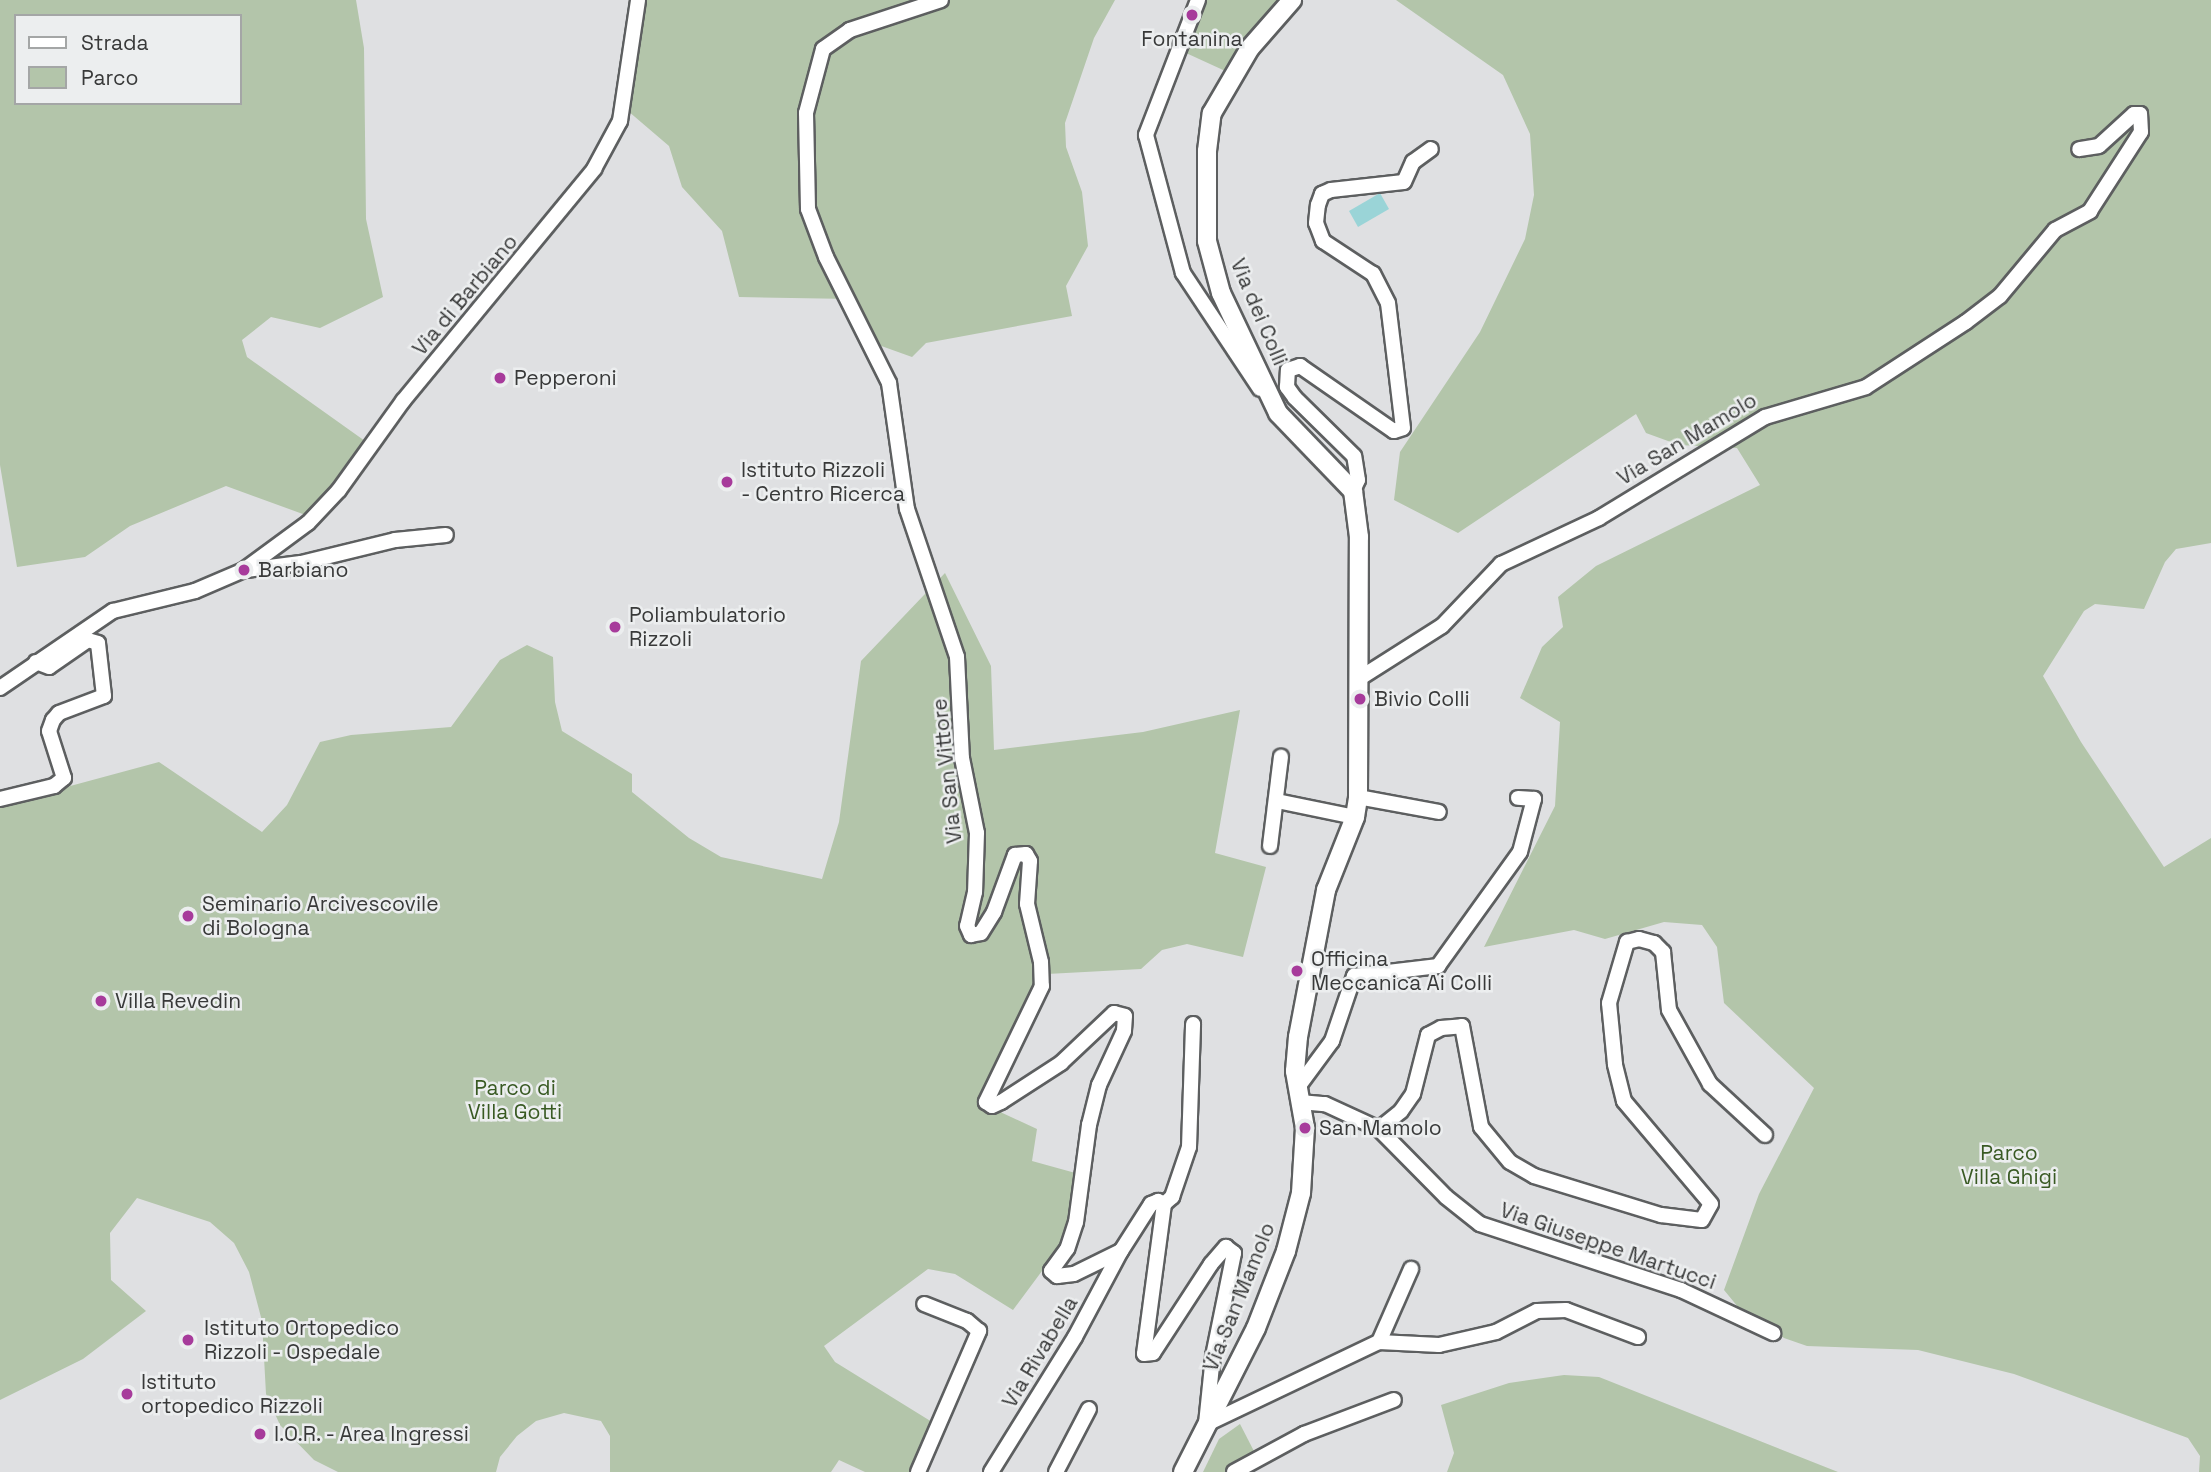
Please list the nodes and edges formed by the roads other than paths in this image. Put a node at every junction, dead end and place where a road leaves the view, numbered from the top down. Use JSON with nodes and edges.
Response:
{"nodes":[{"id":1,"x":638,"y":0,"type":"edge"},
{"id":2,"x":941,"y":0,"type":"edge"},
{"id":3,"x":1198,"y":0,"type":"edge"},
{"id":4,"x":1292,"y":0,"type":"edge"},
{"id":5,"x":1431,"y":149,"type":"dead end"},
{"id":6,"x":2079,"y":149,"type":"dead end"},
{"id":7,"x":1278,"y":413,"type":"junction"},
{"id":8,"x":1353,"y":491,"type":"junction"},
{"id":9,"x":446,"y":535,"type":"dead end"},
{"id":10,"x":244,"y":570,"type":"junction"},
{"id":11,"x":36,"y":662,"type":"junction"},
{"id":12,"x":1360,"y":678,"type":"junction"},
{"id":13,"x":0,"y":688,"type":"edge"},
{"id":14,"x":1281,"y":757,"type":"dead end"},
{"id":15,"x":1358,"y":797,"type":"junction"},
{"id":16,"x":1518,"y":798,"type":"dead end"},
{"id":17,"x":0,"y":799,"type":"edge"},
{"id":18,"x":1277,"y":801,"type":"junction"},
{"id":19,"x":1439,"y":812,"type":"dead end"},
{"id":20,"x":1355,"y":817,"type":"junction"},
{"id":21,"x":1270,"y":846,"type":"dead end"},
{"id":22,"x":1192,"y":1024,"type":"dead end"},
{"id":23,"x":1299,"y":1094,"type":"junction"},
{"id":24,"x":1379,"y":1129,"type":"junction"},
{"id":25,"x":1765,"y":1135,"type":"dead end"},
{"id":26,"x":1164,"y":1203,"type":"junction"},
{"id":27,"x":1121,"y":1251,"type":"junction"},
{"id":28,"x":1410,"y":1269,"type":"dead end"},
{"id":29,"x":923,"y":1304,"type":"dead end"},
{"id":30,"x":1773,"y":1333,"type":"dead end"},
{"id":31,"x":1638,"y":1337,"type":"dead end"},
{"id":32,"x":1379,"y":1342,"type":"junction"},
{"id":33,"x":1394,"y":1400,"type":"dead end"},
{"id":34,"x":1089,"y":1409,"type":"dead end"},
{"id":35,"x":1208,"y":1427,"type":"junction"},
{"id":36,"x":918,"y":1472,"type":"edge"},
{"id":37,"x":990,"y":1472,"type":"edge"},
{"id":38,"x":1056,"y":1472,"type":"edge"},
{"id":39,"x":1183,"y":1472,"type":"edge"},
{"id":40,"x":1234,"y":1472,"type":"edge"}],
"edges":[{"from":1,"to":10,"type":"street","name":"Via di Barbiano"},
{"from":2,"to":27,"type":"street","name":"Via San Vittore"},
{"from":3,"to":7,"type":"street"},
{"from":4,"to":7,"type":"main road","name":"Via dei Colli"},
{"from":5,"to":8,"type":"street","name":"Via San Mamolo"},
{"from":6,"to":12,"type":"street","name":"Via San Mamolo"},
{"from":7,"to":8,"type":"main road"},
{"from":8,"to":12,"type":"main road","name":"Via San Mamolo"},
{"from":9,"to":10,"type":"street","name":"Via di Barbiano"},
{"from":10,"to":11,"type":"street","name":"Via di Barbiano"},
{"from":11,"to":13,"type":"street","name":"Via di Barbiano"},
{"from":11,"to":17,"type":"street"},
{"from":12,"to":15,"type":"main road","name":"Via San Mamolo"},
{"from":14,"to":18,"type":"street"},
{"from":15,"to":19,"type":"street"},
{"from":15,"to":20,"type":"main road","name":"Via San Mamolo"},
{"from":16,"to":23,"type":"street"},
{"from":18,"to":20,"type":"street"},
{"from":18,"to":21,"type":"street"},
{"from":20,"to":23,"type":"main road","name":"Via San Mamolo"},
{"from":22,"to":26,"type":"street"},
{"from":23,"to":24,"type":"street","name":"Via Giuseppe Martucci"},
{"from":23,"to":35,"type":"main road","name":"Via San Mamolo"},
{"from":24,"to":25,"type":"street"},
{"from":24,"to":30,"type":"street","name":"Via Giuseppe Martucci"},
{"from":26,"to":27,"type":"street"},
{"from":26,"to":35,"type":"street"},
{"from":27,"to":37,"type":"street","name":"Via Rivabella"},
{"from":28,"to":32,"type":"street"},
{"from":29,"to":36,"type":"street"},
{"from":31,"to":32,"type":"street"},
{"from":32,"to":35,"type":"street"},
{"from":33,"to":40,"type":"street"},
{"from":34,"to":38,"type":"street"},
{"from":35,"to":39,"type":"main road","name":"Via San Mamolo"}]}
